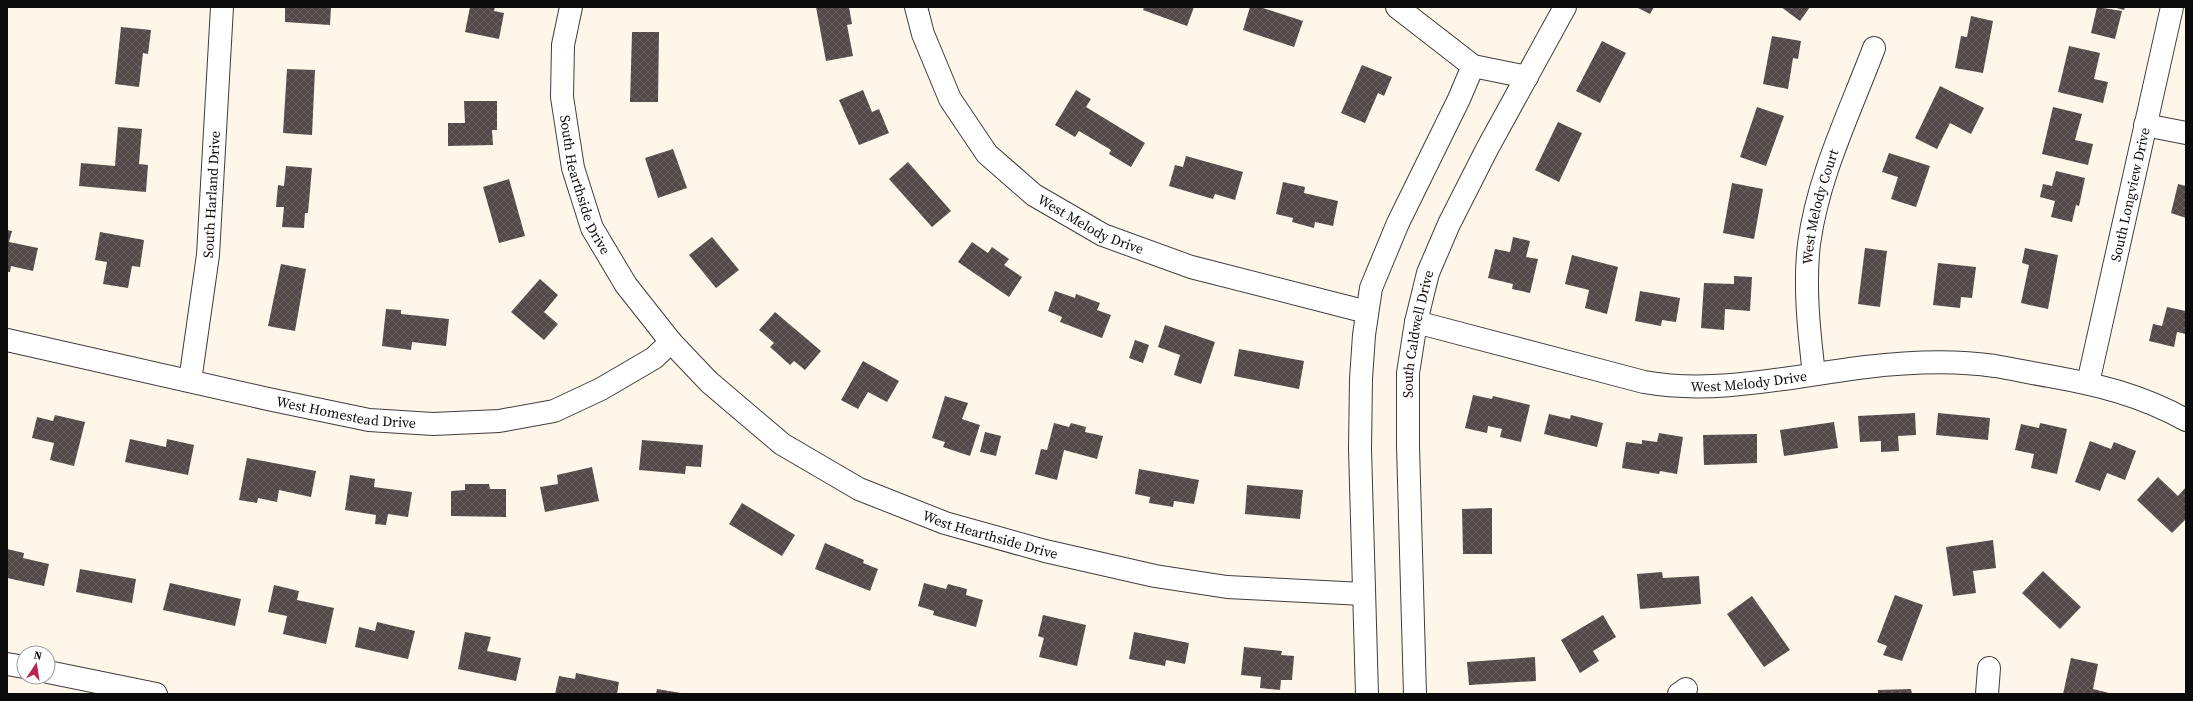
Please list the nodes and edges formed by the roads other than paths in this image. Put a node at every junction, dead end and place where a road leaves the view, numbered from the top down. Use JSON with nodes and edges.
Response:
{"nodes":[{"id":1,"x":222,"y":7,"type":"edge"},
{"id":2,"x":571,"y":7,"type":"edge"},
{"id":3,"x":916,"y":7,"type":"edge"},
{"id":4,"x":1397,"y":7,"type":"edge"},
{"id":5,"x":1565,"y":7,"type":"edge"},
{"id":6,"x":2172,"y":7,"type":"edge"},
{"id":7,"x":1874,"y":48,"type":"dead end"},
{"id":8,"x":1473,"y":66,"type":"junction"},
{"id":9,"x":1527,"y":77,"type":"junction"},
{"id":10,"x":2145,"y":125,"type":"junction"},
{"id":11,"x":2186,"y":133,"type":"edge"},
{"id":12,"x":1367,"y":312,"type":"junction"},
{"id":13,"x":1416,"y":322,"type":"junction"},
{"id":14,"x":7,"y":340,"type":"edge"},
{"id":15,"x":671,"y":342,"type":"junction"},
{"id":16,"x":1814,"y":374,"type":"junction"},
{"id":17,"x":190,"y":381,"type":"junction"},
{"id":18,"x":2088,"y":383,"type":"junction"},
{"id":19,"x":2186,"y":420,"type":"edge"},
{"id":20,"x":1363,"y":594,"type":"junction"},
{"id":21,"x":1989,"y":668,"type":"dead end"},
{"id":22,"x":56,"y":674,"type":"edge"},
{"id":23,"x":156,"y":694,"type":"edge"},
{"id":24,"x":1367,"y":694,"type":"edge"},
{"id":25,"x":1416,"y":694,"type":"edge"},
{"id":26,"x":1987,"y":694,"type":"edge"}],
"edges":[{"from":1,"to":17,"type":"street","name":"South Harland Drive"},
{"from":2,"to":15,"type":"street","name":"South Hearthside Drive"},
{"from":3,"to":12,"type":"street","name":"West Melody Drive"},
{"from":4,"to":8,"type":"street"},
{"from":5,"to":9,"type":"street","name":"South Caldwell Drive"},
{"from":6,"to":10,"type":"street","name":"South Longview Drive"},
{"from":7,"to":16,"type":"street","name":"West Melody Court"},
{"from":8,"to":9,"type":"street"},
{"from":8,"to":12,"type":"street"},
{"from":9,"to":13,"type":"street","name":"South Caldwell Drive"},
{"from":10,"to":11,"type":"street"},
{"from":10,"to":18,"type":"street","name":"South Longview Drive"},
{"from":12,"to":20,"type":"street"},
{"from":13,"to":16,"type":"street","name":"West Melody Drive"},
{"from":13,"to":25,"type":"street","name":"South Caldwell Drive"},
{"from":14,"to":17,"type":"street","name":"West Homestead Drive"},
{"from":15,"to":17,"type":"street","name":"West Homestead Drive"},
{"from":15,"to":20,"type":"street","name":"West Hearthside Drive"},
{"from":16,"to":18,"type":"street","name":"West Melody Drive"},
{"from":18,"to":19,"type":"street","name":"West Melody Drive"},
{"from":20,"to":24,"type":"street"},
{"from":21,"to":26,"type":"street"},
{"from":22,"to":23,"type":"street"}]}
